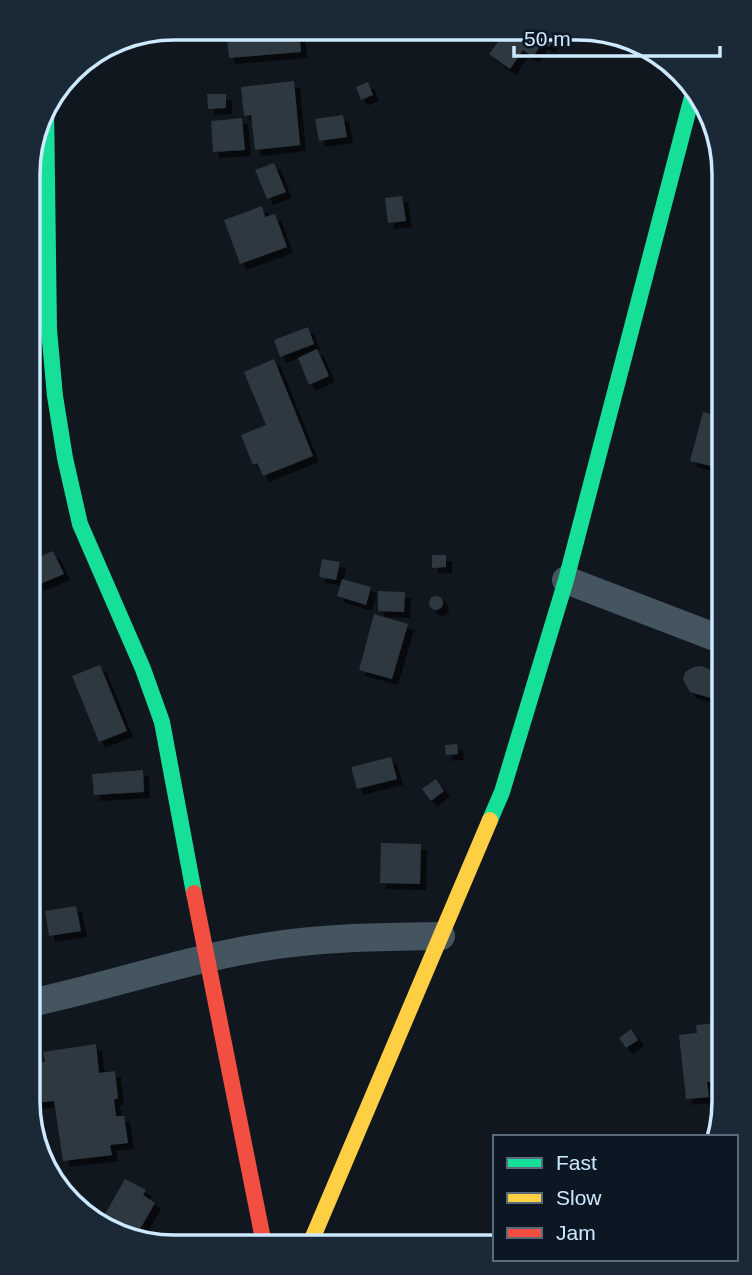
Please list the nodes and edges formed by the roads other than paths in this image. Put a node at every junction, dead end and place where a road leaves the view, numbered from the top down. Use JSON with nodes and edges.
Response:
{"nodes":[{"id":1,"x":691,"y":102,"type":"edge"},
{"id":2,"x":46,"y":134,"type":"edge"},
{"id":3,"x":566,"y":580,"type":"junction"},
{"id":4,"x":712,"y":636,"type":"edge"},
{"id":5,"x":441,"y":936,"type":"junction"},
{"id":6,"x":207,"y":959,"type":"junction"},
{"id":7,"x":40,"y":1001,"type":"edge"},
{"id":8,"x":262,"y":1235,"type":"edge"},
{"id":9,"x":314,"y":1235,"type":"edge"}],
"edges":[{"from":1,"to":3,"type":"street"},
{"from":2,"to":6,"type":"street"},
{"from":3,"to":4,"type":"street"},
{"from":3,"to":5,"type":"street"},
{"from":5,"to":6,"type":"street"},
{"from":5,"to":9,"type":"street"},
{"from":6,"to":7,"type":"street"},
{"from":6,"to":8,"type":"street"}]}
